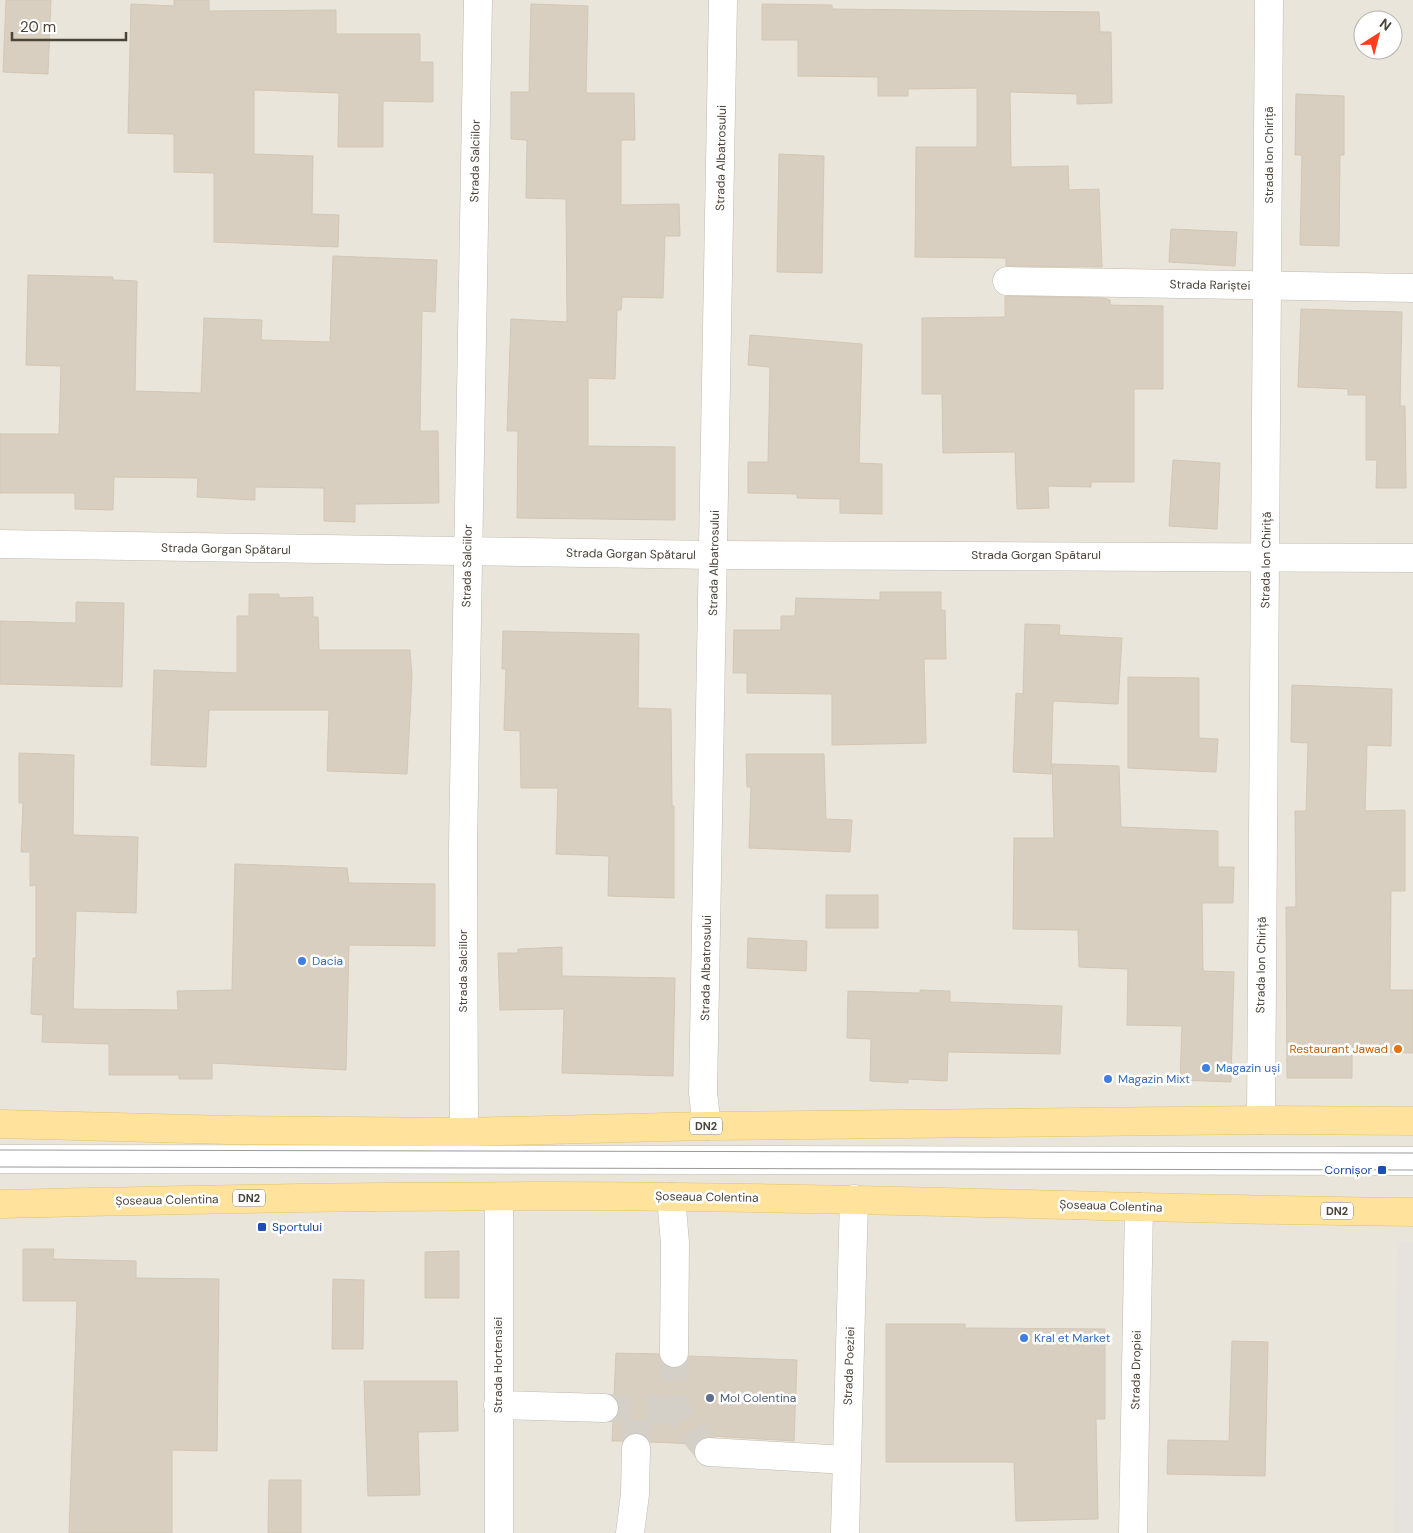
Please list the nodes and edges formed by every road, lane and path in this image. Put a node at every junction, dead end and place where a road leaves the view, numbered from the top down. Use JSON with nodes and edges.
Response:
{"nodes":[{"id":1,"x":478,"y":0,"type":"edge"},
{"id":2,"x":724,"y":0,"type":"edge"},
{"id":3,"x":1269,"y":0,"type":"edge"},
{"id":4,"x":1007,"y":281,"type":"dead end"},
{"id":5,"x":1268,"y":286,"type":"junction"},
{"id":6,"x":1413,"y":288,"type":"edge"},
{"id":7,"x":0,"y":544,"type":"edge"},
{"id":8,"x":467,"y":552,"type":"junction"},
{"id":9,"x":714,"y":555,"type":"junction"},
{"id":10,"x":1266,"y":556,"type":"junction"},
{"id":11,"x":1413,"y":558,"type":"edge"},
{"id":12,"x":1261,"y":1120,"type":"junction"},
{"id":13,"x":1413,"y":1121,"type":"edge"},
{"id":14,"x":0,"y":1124,"type":"edge"},
{"id":15,"x":706,"y":1126,"type":"junction"},
{"id":16,"x":464,"y":1132,"type":"junction"},
{"id":17,"x":0,"y":1159,"type":"edge"},
{"id":18,"x":1413,"y":1161,"type":"edge"},
{"id":19,"x":671,"y":1196,"type":"junction"},
{"id":20,"x":499,"y":1197,"type":"junction"},
{"id":21,"x":854,"y":1199,"type":"junction"},
{"id":22,"x":0,"y":1204,"type":"edge"},
{"id":23,"x":1139,"y":1207,"type":"junction"},
{"id":24,"x":1413,"y":1212,"type":"edge"},
{"id":25,"x":674,"y":1352,"type":"tunnel mouth"},
{"id":26,"x":498,"y":1405,"type":"junction"},
{"id":27,"x":604,"y":1408,"type":"tunnel mouth"},
{"id":28,"x":636,"y":1448,"type":"tunnel mouth"},
{"id":29,"x":710,"y":1452,"type":"dead end"},
{"id":30,"x":846,"y":1460,"type":"junction"},
{"id":31,"x":499,"y":1533,"type":"edge"},
{"id":32,"x":630,"y":1533,"type":"edge"},
{"id":33,"x":845,"y":1533,"type":"edge"},
{"id":34,"x":1133,"y":1533,"type":"edge"}],
"edges":[{"from":1,"to":8,"type":"street","name":"Strada Salciilor"},
{"from":2,"to":9,"type":"street","name":"Strada Albatrosului"},
{"from":3,"to":5,"type":"street","name":"Strada Ion Chiriță"},
{"from":4,"to":5,"type":"street","name":"Strada Rariștei"},
{"from":5,"to":6,"type":"street","name":"Strada Rariștei"},
{"from":5,"to":10,"type":"street","name":"Strada Ion Chiriță"},
{"from":7,"to":8,"type":"street","name":"Strada Gorgan Spătarul"},
{"from":8,"to":9,"type":"street","name":"Strada Gorgan Spătarul"},
{"from":8,"to":16,"type":"street","name":"Strada Salciilor"},
{"from":9,"to":10,"type":"street","name":"Strada Gorgan Spătarul"},
{"from":9,"to":15,"type":"street","name":"Strada Albatrosului"},
{"from":10,"to":11,"type":"street","name":"Strada Gorgan Spătarul"},
{"from":10,"to":12,"type":"street","name":"Strada Ion Chiriță"},
{"from":12,"to":13,"type":"main road","number":"DN2"},
{"from":12,"to":15,"type":"main road","number":"DN2"},
{"from":14,"to":16,"type":"main road","number":"DN2"},
{"from":15,"to":16,"type":"main road","number":"DN2"},
{"from":17,"to":18,"type":"street"},
{"from":19,"to":20,"type":"main road","name":"Șoseaua Colentina","number":"DN2"},
{"from":19,"to":21,"type":"main road","name":"Șoseaua Colentina","number":"DN2"},
{"from":19,"to":25,"type":"street"},
{"from":20,"to":22,"type":"main road","name":"Șoseaua Colentina","number":"DN2"},
{"from":20,"to":26,"type":"street","name":"Strada Hortensiei"},
{"from":21,"to":23,"type":"main road","name":"Șoseaua Colentina","number":"DN2"},
{"from":21,"to":30,"type":"street","name":"Strada Poeziei"},
{"from":23,"to":24,"type":"main road","name":"Șoseaua Colentina","number":"DN2"},
{"from":23,"to":34,"type":"street","name":"Strada Dropiei"},
{"from":26,"to":27,"type":"street"},
{"from":26,"to":31,"type":"street","name":"Strada Hortensiei"},
{"from":28,"to":32,"type":"street"},
{"from":29,"to":30,"type":"street"},
{"from":30,"to":33,"type":"street","name":"Strada Poeziei"}]}
